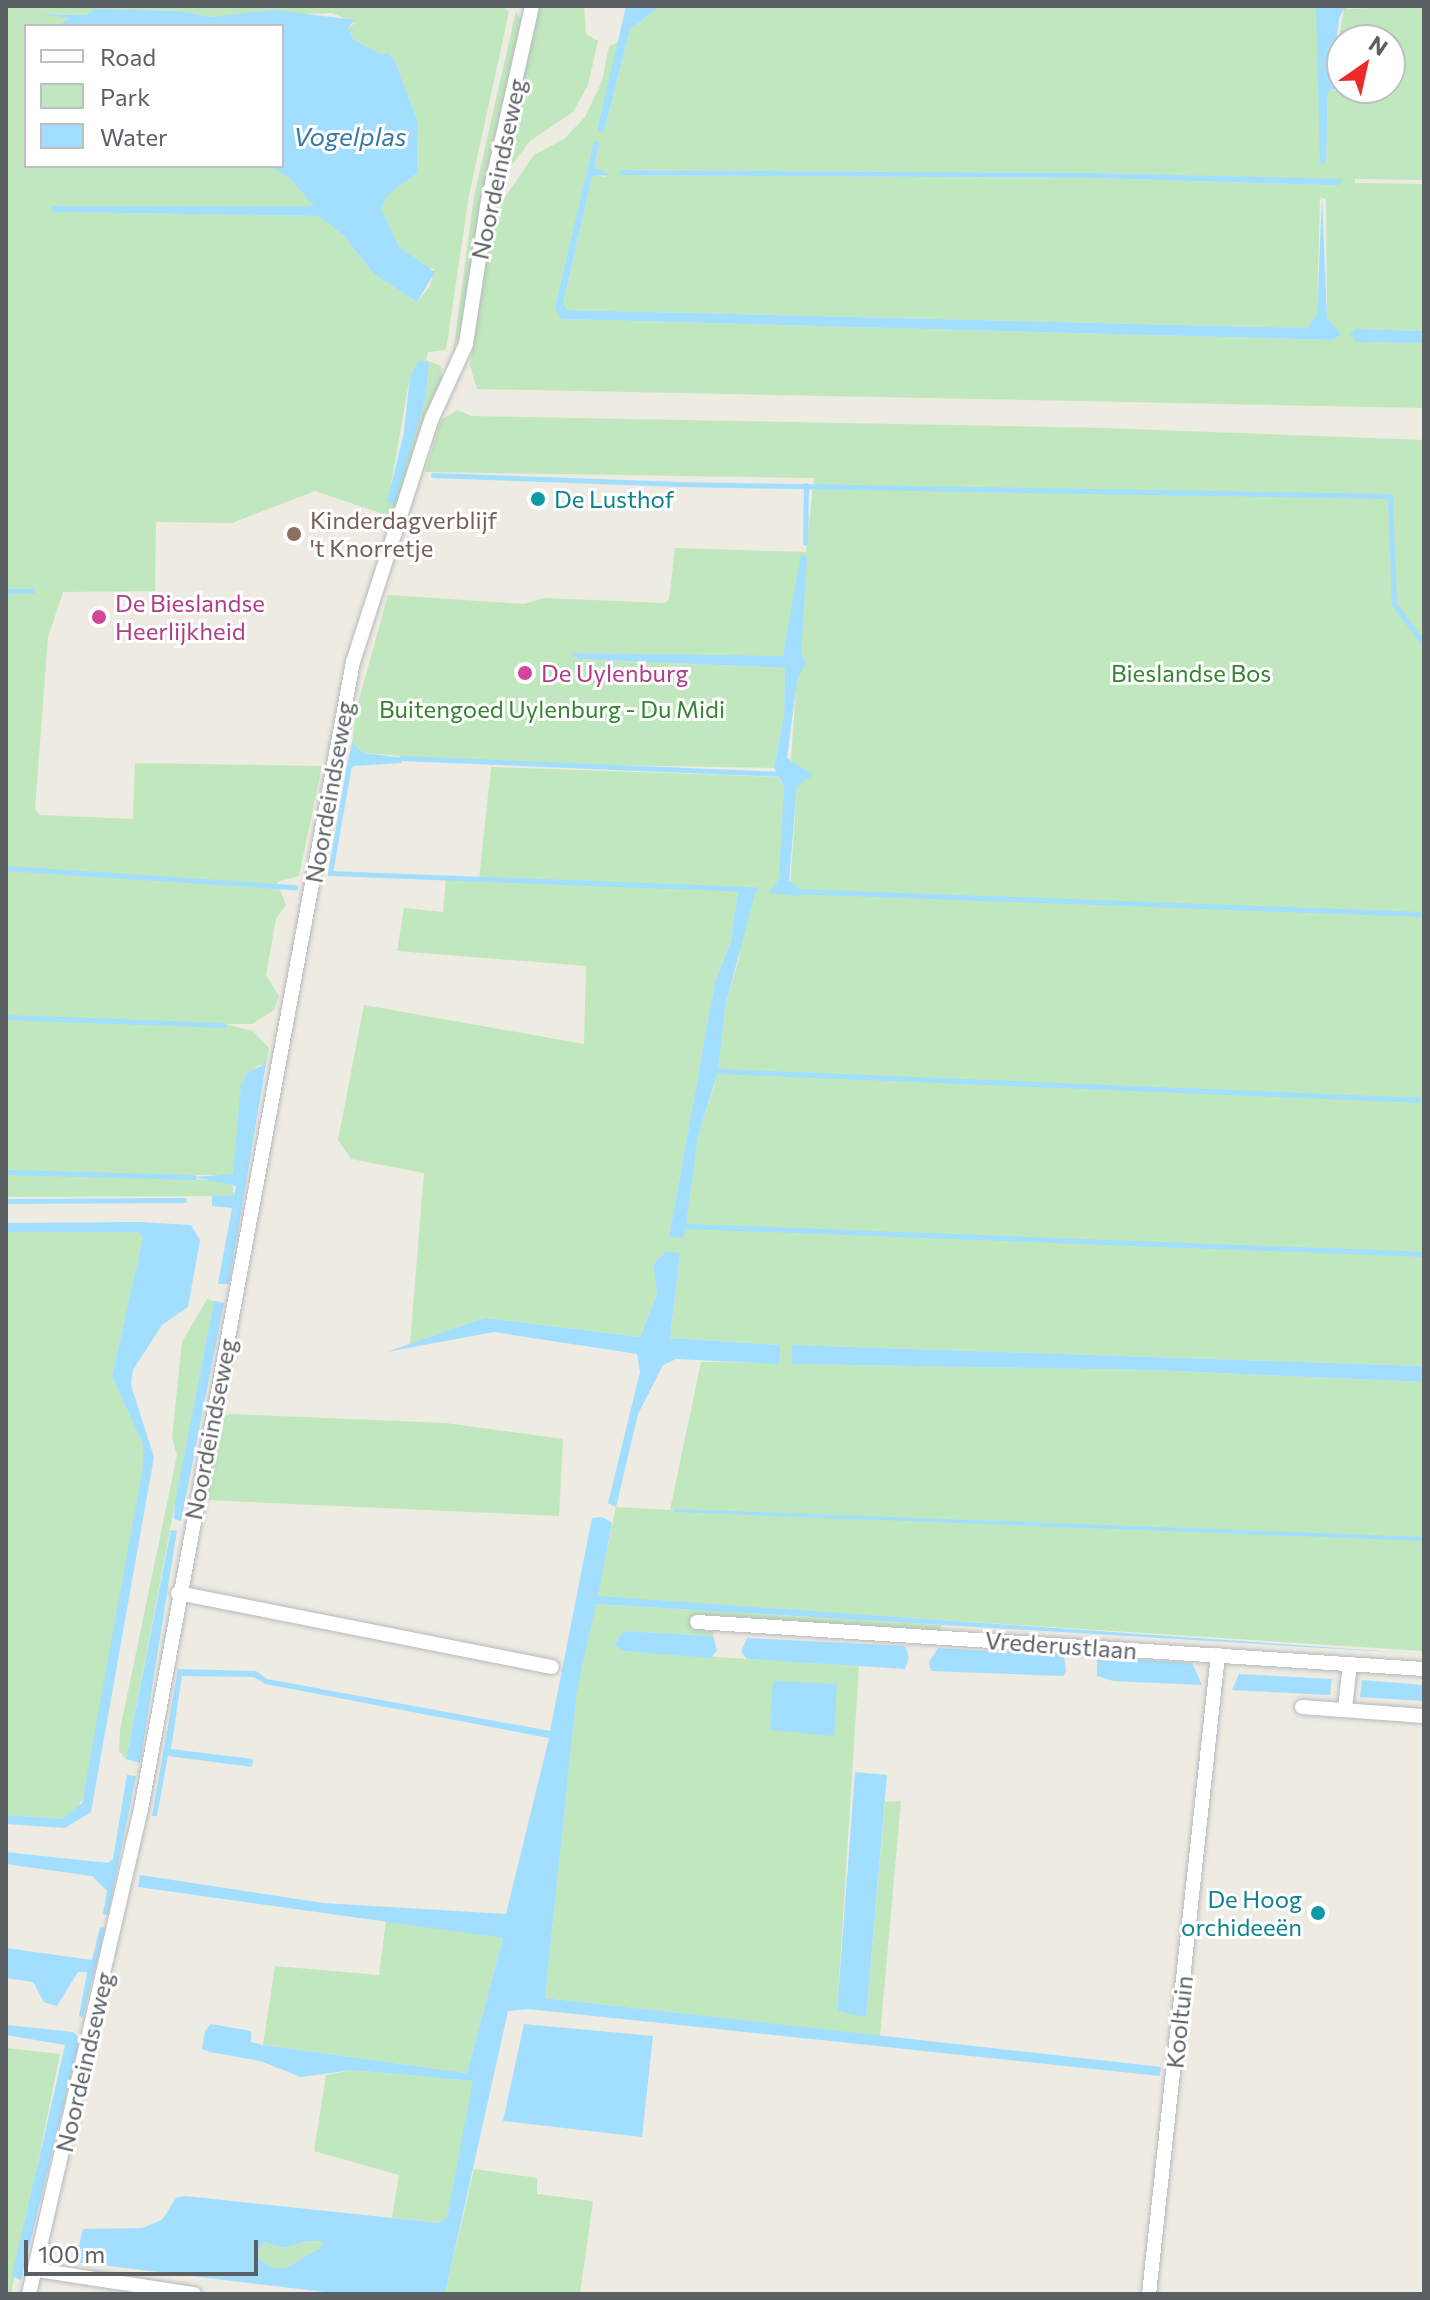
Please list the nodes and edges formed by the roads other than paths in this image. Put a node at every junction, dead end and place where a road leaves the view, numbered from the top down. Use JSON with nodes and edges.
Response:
{"nodes":[{"id":1,"x":532,"y":6,"type":"edge"},
{"id":2,"x":178,"y":1593,"type":"junction"},
{"id":3,"x":697,"y":1622,"type":"dead end"},
{"id":4,"x":1218,"y":1655,"type":"junction"},
{"id":5,"x":1350,"y":1664,"type":"junction"},
{"id":6,"x":552,"y":1667,"type":"dead end"},
{"id":7,"x":1424,"y":1669,"type":"edge"},
{"id":8,"x":1302,"y":1707,"type":"dead end"},
{"id":9,"x":1345,"y":1708,"type":"junction"},
{"id":10,"x":1424,"y":1716,"type":"edge"},
{"id":11,"x":37,"y":2270,"type":"junction"},
{"id":12,"x":29,"y":2294,"type":"edge"},
{"id":13,"x":194,"y":2294,"type":"edge"},
{"id":14,"x":1149,"y":2294,"type":"edge"}],
"edges":[{"from":1,"to":2,"type":"street","name":"Noordeindseweg"},
{"from":2,"to":6,"type":"street"},
{"from":2,"to":11,"type":"street","name":"Noordeindseweg"},
{"from":3,"to":4,"type":"street","name":"Vrederustlaan"},
{"from":4,"to":5,"type":"street","name":"Vrederustlaan"},
{"from":4,"to":14,"type":"street","name":"Kooltuin"},
{"from":5,"to":7,"type":"street","name":"Vrederustlaan"},
{"from":5,"to":9,"type":"street"},
{"from":8,"to":9,"type":"street"},
{"from":9,"to":10,"type":"street"},
{"from":11,"to":12,"type":"street","name":"Noordeindseweg"},
{"from":11,"to":13,"type":"street"}]}
